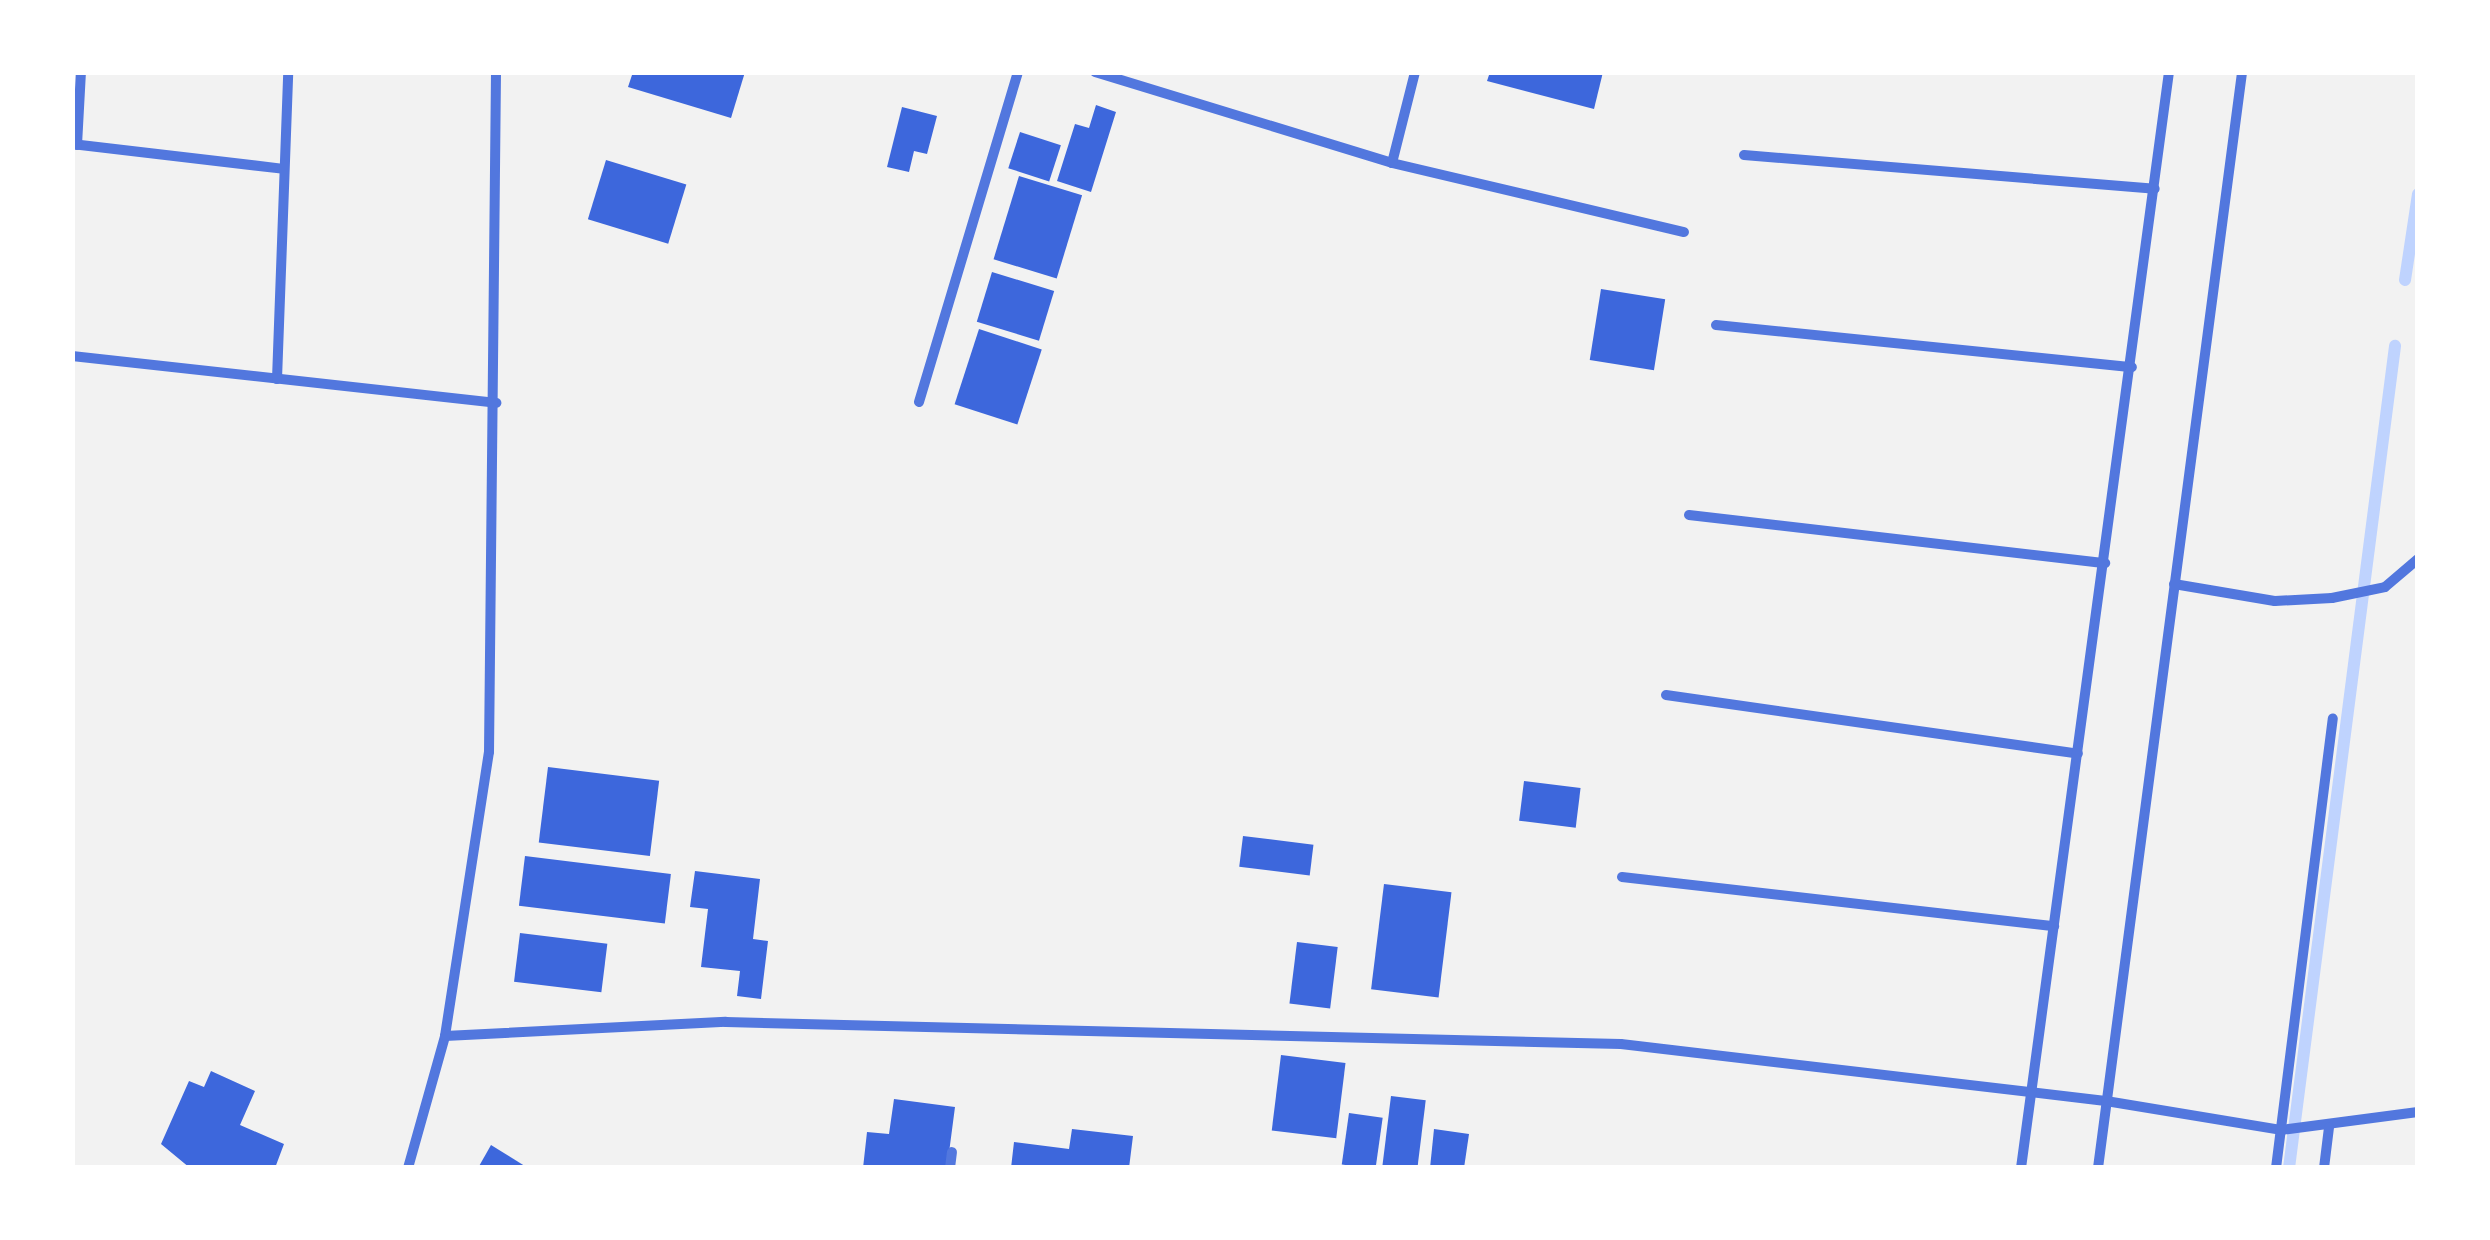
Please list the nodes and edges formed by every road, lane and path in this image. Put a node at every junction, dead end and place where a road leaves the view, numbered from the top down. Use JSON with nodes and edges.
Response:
{"nodes":[{"id":1,"x":81,"y":72,"type":"edge"},
{"id":2,"x":288,"y":72,"type":"edge"},
{"id":3,"x":496,"y":72,"type":"edge"},
{"id":4,"x":1018,"y":72,"type":"edge"},
{"id":5,"x":1095,"y":72,"type":"edge"},
{"id":6,"x":1415,"y":72,"type":"edge"},
{"id":7,"x":2169,"y":72,"type":"edge"},
{"id":8,"x":2242,"y":72,"type":"edge"},
{"id":9,"x":75,"y":144,"type":"edge"},
{"id":10,"x":1744,"y":154,"type":"dead end"},
{"id":11,"x":1392,"y":163,"type":"junction"},
{"id":12,"x":284,"y":169,"type":"junction"},
{"id":13,"x":2155,"y":189,"type":"junction"},
{"id":14,"x":1684,"y":232,"type":"dead end"},
{"id":15,"x":1716,"y":325,"type":"dead end"},
{"id":16,"x":72,"y":356,"type":"edge"},
{"id":17,"x":2132,"y":368,"type":"junction"},
{"id":18,"x":277,"y":379,"type":"junction"},
{"id":19,"x":918,"y":402,"type":"dead end"},
{"id":20,"x":496,"y":403,"type":"junction"},
{"id":21,"x":1689,"y":515,"type":"dead end"},
{"id":22,"x":2418,"y":559,"type":"edge"},
{"id":23,"x":2105,"y":563,"type":"junction"},
{"id":24,"x":2174,"y":584,"type":"junction"},
{"id":25,"x":1666,"y":695,"type":"dead end"},
{"id":26,"x":2333,"y":718,"type":"dead end"},
{"id":27,"x":2078,"y":754,"type":"junction"},
{"id":28,"x":1622,"y":877,"type":"dead end"},
{"id":29,"x":2054,"y":926,"type":"junction"},
{"id":30,"x":445,"y":1036,"type":"junction"},
{"id":31,"x":2030,"y":1092,"type":"junction"},
{"id":32,"x":2106,"y":1102,"type":"junction"},
{"id":33,"x":2418,"y":1112,"type":"edge"},
{"id":34,"x":2329,"y":1128,"type":"junction"},
{"id":35,"x":2281,"y":1130,"type":"junction"},
{"id":36,"x":952,"y":1152,"type":"dead end"},
{"id":37,"x":408,"y":1168,"type":"edge"},
{"id":38,"x":950,"y":1168,"type":"edge"},
{"id":39,"x":2020,"y":1168,"type":"edge"},
{"id":40,"x":2098,"y":1168,"type":"edge"},
{"id":41,"x":2276,"y":1168,"type":"edge"},
{"id":42,"x":2324,"y":1168,"type":"edge"}],
"edges":[{"from":1,"to":9,"type":"street"},
{"from":2,"to":12,"type":"street"},
{"from":3,"to":20,"type":"street"},
{"from":4,"to":19,"type":"street"},
{"from":5,"to":11,"type":"street"},
{"from":6,"to":11,"type":"street"},
{"from":7,"to":13,"type":"street"},
{"from":8,"to":24,"type":"street"},
{"from":9,"to":12,"type":"street"},
{"from":10,"to":13,"type":"street"},
{"from":11,"to":14,"type":"street"},
{"from":12,"to":18,"type":"street"},
{"from":13,"to":17,"type":"street"},
{"from":15,"to":17,"type":"street"},
{"from":16,"to":18,"type":"street"},
{"from":17,"to":23,"type":"street"},
{"from":18,"to":20,"type":"street"},
{"from":20,"to":30,"type":"street"},
{"from":21,"to":23,"type":"street"},
{"from":22,"to":24,"type":"street"},
{"from":23,"to":27,"type":"street"},
{"from":24,"to":32,"type":"street"},
{"from":25,"to":27,"type":"street"},
{"from":26,"to":35,"type":"street"},
{"from":27,"to":29,"type":"street"},
{"from":28,"to":29,"type":"street"},
{"from":29,"to":31,"type":"street"},
{"from":30,"to":31,"type":"street"},
{"from":30,"to":37,"type":"street"},
{"from":31,"to":32,"type":"street"},
{"from":31,"to":39,"type":"street"},
{"from":32,"to":35,"type":"street"},
{"from":32,"to":40,"type":"street"},
{"from":33,"to":34,"type":"street"},
{"from":34,"to":35,"type":"street"},
{"from":34,"to":42,"type":"street"},
{"from":35,"to":41,"type":"street"},
{"from":36,"to":38,"type":"street"}]}
